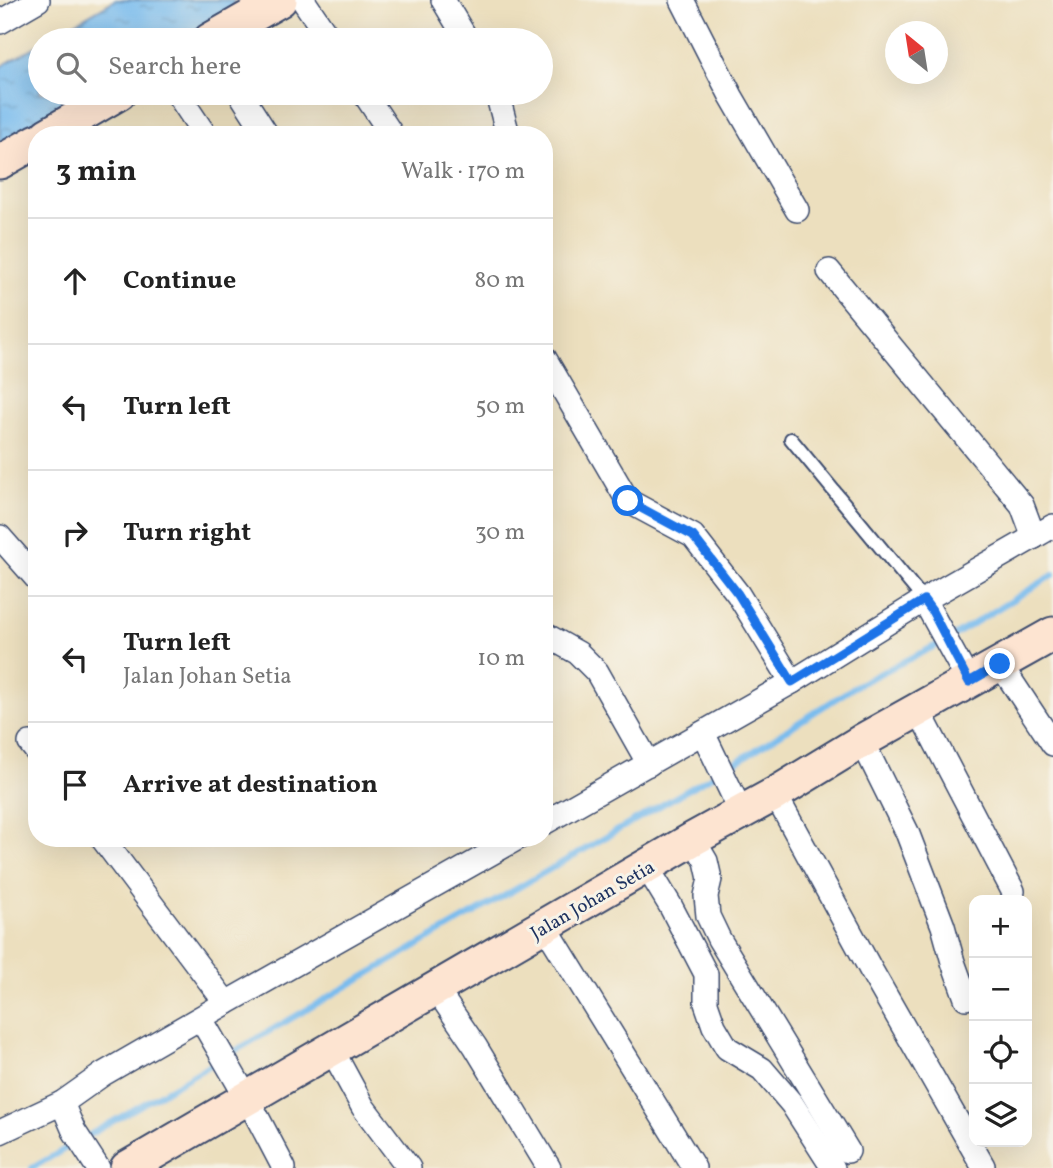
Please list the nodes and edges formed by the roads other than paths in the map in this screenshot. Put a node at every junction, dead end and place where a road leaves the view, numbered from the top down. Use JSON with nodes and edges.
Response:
{"nodes":[{"id":1,"x":280,"y":0,"type":"edge"},
{"id":2,"x":303,"y":0,"type":"edge"},
{"id":3,"x":443,"y":0,"type":"edge"},
{"id":4,"x":682,"y":0,"type":"edge"},
{"id":5,"x":32,"y":1,"type":"edge"},
{"id":6,"x":0,"y":22,"type":"edge"},
{"id":7,"x":231,"y":28,"type":"edge"},
{"id":8,"x":322,"y":28,"type":"edge"},
{"id":9,"x":460,"y":28,"type":"edge"},
{"id":10,"x":99,"y":105,"type":"edge"},
{"id":11,"x":185,"y":105,"type":"edge"},
{"id":12,"x":248,"y":105,"type":"edge"},
{"id":13,"x":372,"y":105,"type":"edge"},
{"id":14,"x":500,"y":105,"type":"edge"},
{"id":15,"x":63,"y":126,"type":"edge"},
{"id":16,"x":199,"y":126,"type":"edge"},
{"id":17,"x":261,"y":126,"type":"edge"},
{"id":18,"x":386,"y":126,"type":"edge"},
{"id":19,"x":506,"y":126,"type":"edge"},
{"id":20,"x":28,"y":146,"type":"edge"},
{"id":21,"x":0,"y":162,"type":"edge"},
{"id":22,"x":797,"y":210,"type":"dead end"},
{"id":23,"x":830,"y":271,"type":"dead end"},
{"id":24,"x":553,"y":372,"type":"edge"},
{"id":25,"x":791,"y":439,"type":"dead end"},
{"id":26,"x":1043,"y":531,"type":"edge"},
{"id":27,"x":0,"y":537,"type":"edge"},
{"id":28,"x":28,"y":569,"type":"edge"},
{"id":29,"x":928,"y":606,"type":"junction"},
{"id":30,"x":1053,"y":634,"type":"edge"},
{"id":31,"x":553,"y":639,"type":"edge"},
{"id":32,"x":1000,"y":664,"type":"junction"},
{"id":33,"x":964,"y":671,"type":"junction"},
{"id":34,"x":792,"y":682,"type":"junction"},
{"id":35,"x":919,"y":711,"type":"junction"},
{"id":36,"x":706,"y":741,"type":"junction"},
{"id":37,"x":862,"y":741,"type":"junction"},
{"id":38,"x":1053,"y":744,"type":"edge"},
{"id":39,"x":649,"y":764,"type":"junction"},
{"id":40,"x":775,"y":794,"type":"junction"},
{"id":41,"x":737,"y":802,"type":"junction"},
{"id":42,"x":553,"y":818,"type":"edge"},
{"id":43,"x":693,"y":839,"type":"junction"},
{"id":44,"x":109,"y":847,"type":"edge"},
{"id":45,"x":502,"y":847,"type":"edge"},
{"id":46,"x":647,"y":867,"type":"junction"},
{"id":47,"x":1013,"y":891,"type":"dead end"},
{"id":48,"x":549,"y":933,"type":"junction"},
{"id":49,"x":436,"y":989,"type":"junction"},
{"id":50,"x":966,"y":998,"type":"dead end"},
{"id":51,"x":226,"y":1003,"type":"junction"},
{"id":52,"x":204,"y":1026,"type":"junction"},
{"id":53,"x":331,"y":1048,"type":"junction"},
{"id":54,"x":248,"y":1099,"type":"junction"},
{"id":55,"x":62,"y":1103,"type":"junction"},
{"id":56,"x":0,"y":1132,"type":"edge"},
{"id":57,"x":840,"y":1160,"type":"edge"},
{"id":58,"x":94,"y":1162,"type":"edge"},
{"id":59,"x":139,"y":1164,"type":"edge"},
{"id":60,"x":983,"y":1166,"type":"dead end"},
{"id":61,"x":284,"y":1168,"type":"edge"},
{"id":62,"x":409,"y":1168,"type":"edge"},
{"id":63,"x":549,"y":1168,"type":"edge"},
{"id":64,"x":694,"y":1168,"type":"edge"}],
"edges":[{"from":1,"to":7,"type":"main road"},
{"from":2,"to":8,"type":"street"},
{"from":3,"to":9,"type":"street"},
{"from":4,"to":22,"type":"street"},
{"from":5,"to":6,"type":"street"},
{"from":10,"to":15,"type":"main road"},
{"from":11,"to":16,"type":"street"},
{"from":12,"to":17,"type":"street"},
{"from":13,"to":18,"type":"street"},
{"from":14,"to":19,"type":"street"},
{"from":20,"to":21,"type":"main road"},
{"from":23,"to":26,"type":"street"},
{"from":24,"to":34,"type":"street"},
{"from":25,"to":29,"type":"lane"},
{"from":26,"to":29,"type":"street"},
{"from":27,"to":28,"type":"street"},
{"from":29,"to":33,"type":"street"},
{"from":29,"to":34,"type":"street"},
{"from":30,"to":32,"type":"main road","name":"Jalan Johan Setia"},
{"from":31,"to":39,"type":"street"},
{"from":32,"to":33,"type":"main road","name":"Jalan Johan Setia"},
{"from":32,"to":38,"type":"street"},
{"from":33,"to":35,"type":"main road","name":"Jalan Johan Setia"},
{"from":34,"to":36,"type":"street"},
{"from":35,"to":37,"type":"main road","name":"Jalan Johan Setia"},
{"from":35,"to":47,"type":"street"},
{"from":36,"to":39,"type":"street"},
{"from":36,"to":41,"type":"street"},
{"from":37,"to":40,"type":"main road","name":"Jalan Johan Setia"},
{"from":37,"to":50,"type":"street"},
{"from":39,"to":42,"type":"street"},
{"from":40,"to":41,"type":"main road","name":"Jalan Johan Setia"},
{"from":40,"to":60,"type":"street"},
{"from":41,"to":43,"type":"main road","name":"Jalan Johan Setia"},
{"from":43,"to":46,"type":"main road","name":"Jalan Johan Setia"},
{"from":43,"to":57,"type":"street"},
{"from":44,"to":51,"type":"street"},
{"from":45,"to":51,"type":"street"},
{"from":46,"to":48,"type":"main road","name":"Jalan Johan Setia"},
{"from":46,"to":57,"type":"street"},
{"from":48,"to":49,"type":"main road","name":"Jalan Johan Setia"},
{"from":48,"to":64,"type":"street"},
{"from":49,"to":53,"type":"main road","name":"Jalan Johan Setia"},
{"from":49,"to":63,"type":"street"},
{"from":51,"to":52,"type":"street"},
{"from":52,"to":54,"type":"street"},
{"from":52,"to":55,"type":"street"},
{"from":53,"to":54,"type":"main road","name":"Jalan Johan Setia"},
{"from":53,"to":62,"type":"street"},
{"from":54,"to":59,"type":"main road","name":"Jalan Johan Setia"},
{"from":54,"to":61,"type":"street"},
{"from":55,"to":56,"type":"street"},
{"from":55,"to":58,"type":"street"}]}
